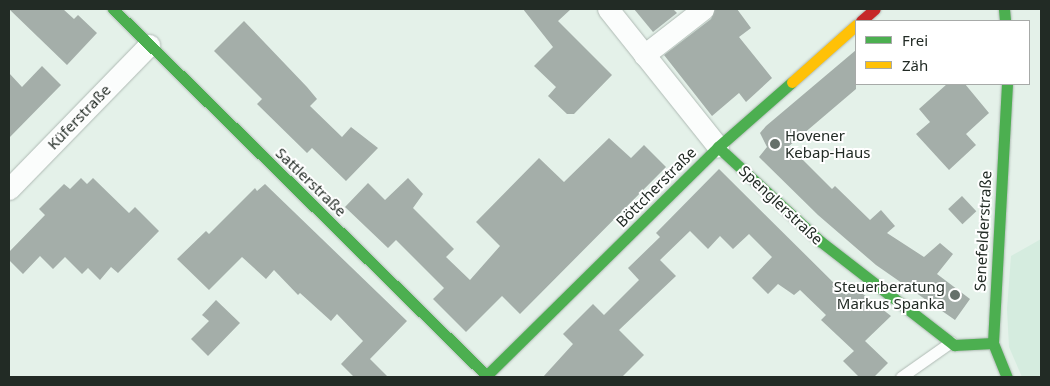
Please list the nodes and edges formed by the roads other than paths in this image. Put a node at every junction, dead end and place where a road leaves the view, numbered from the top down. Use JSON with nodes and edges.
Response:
{"nodes":[{"id":1,"x":113,"y":9,"type":"edge"},
{"id":2,"x":608,"y":9,"type":"edge"},
{"id":3,"x":703,"y":9,"type":"edge"},
{"id":4,"x":875,"y":9,"type":"edge"},
{"id":5,"x":862,"y":20,"type":"edge"},
{"id":6,"x":855,"y":26,"type":"edge"},
{"id":7,"x":149,"y":45,"type":"junction"},
{"id":8,"x":644,"y":55,"type":"junction"},
{"id":9,"x":1007,"y":85,"type":"edge"},
{"id":10,"x":718,"y":147,"type":"junction"},
{"id":11,"x":9,"y":188,"type":"edge"},
{"id":12,"x":951,"y":342,"type":"junction"},
{"id":13,"x":993,"y":344,"type":"junction"},
{"id":14,"x":486,"y":377,"type":"edge"},
{"id":15,"x":901,"y":377,"type":"edge"},
{"id":16,"x":1007,"y":377,"type":"edge"}],
"edges":[{"from":1,"to":7,"type":"main road","name":"Sattlerstraße"},
{"from":2,"to":8,"type":"street","name":"Spenglerstraße"},
{"from":3,"to":8,"type":"street"},
{"from":4,"to":5,"type":"main road"},
{"from":6,"to":10,"type":"main road","name":"Böttcherstraße"},
{"from":7,"to":11,"type":"street","name":"Küferstraße"},
{"from":7,"to":14,"type":"main road","name":"Sattlerstraße"},
{"from":8,"to":10,"type":"street","name":"Spenglerstraße"},
{"from":9,"to":13,"type":"main road","name":"Senefelderstraße"},
{"from":10,"to":12,"type":"main road","name":"Spenglerstraße"},
{"from":10,"to":14,"type":"main road","name":"Böttcherstraße"},
{"from":12,"to":13,"type":"main road"},
{"from":12,"to":15,"type":"lane"},
{"from":13,"to":16,"type":"main road","name":"Senefelderstraße"}]}
